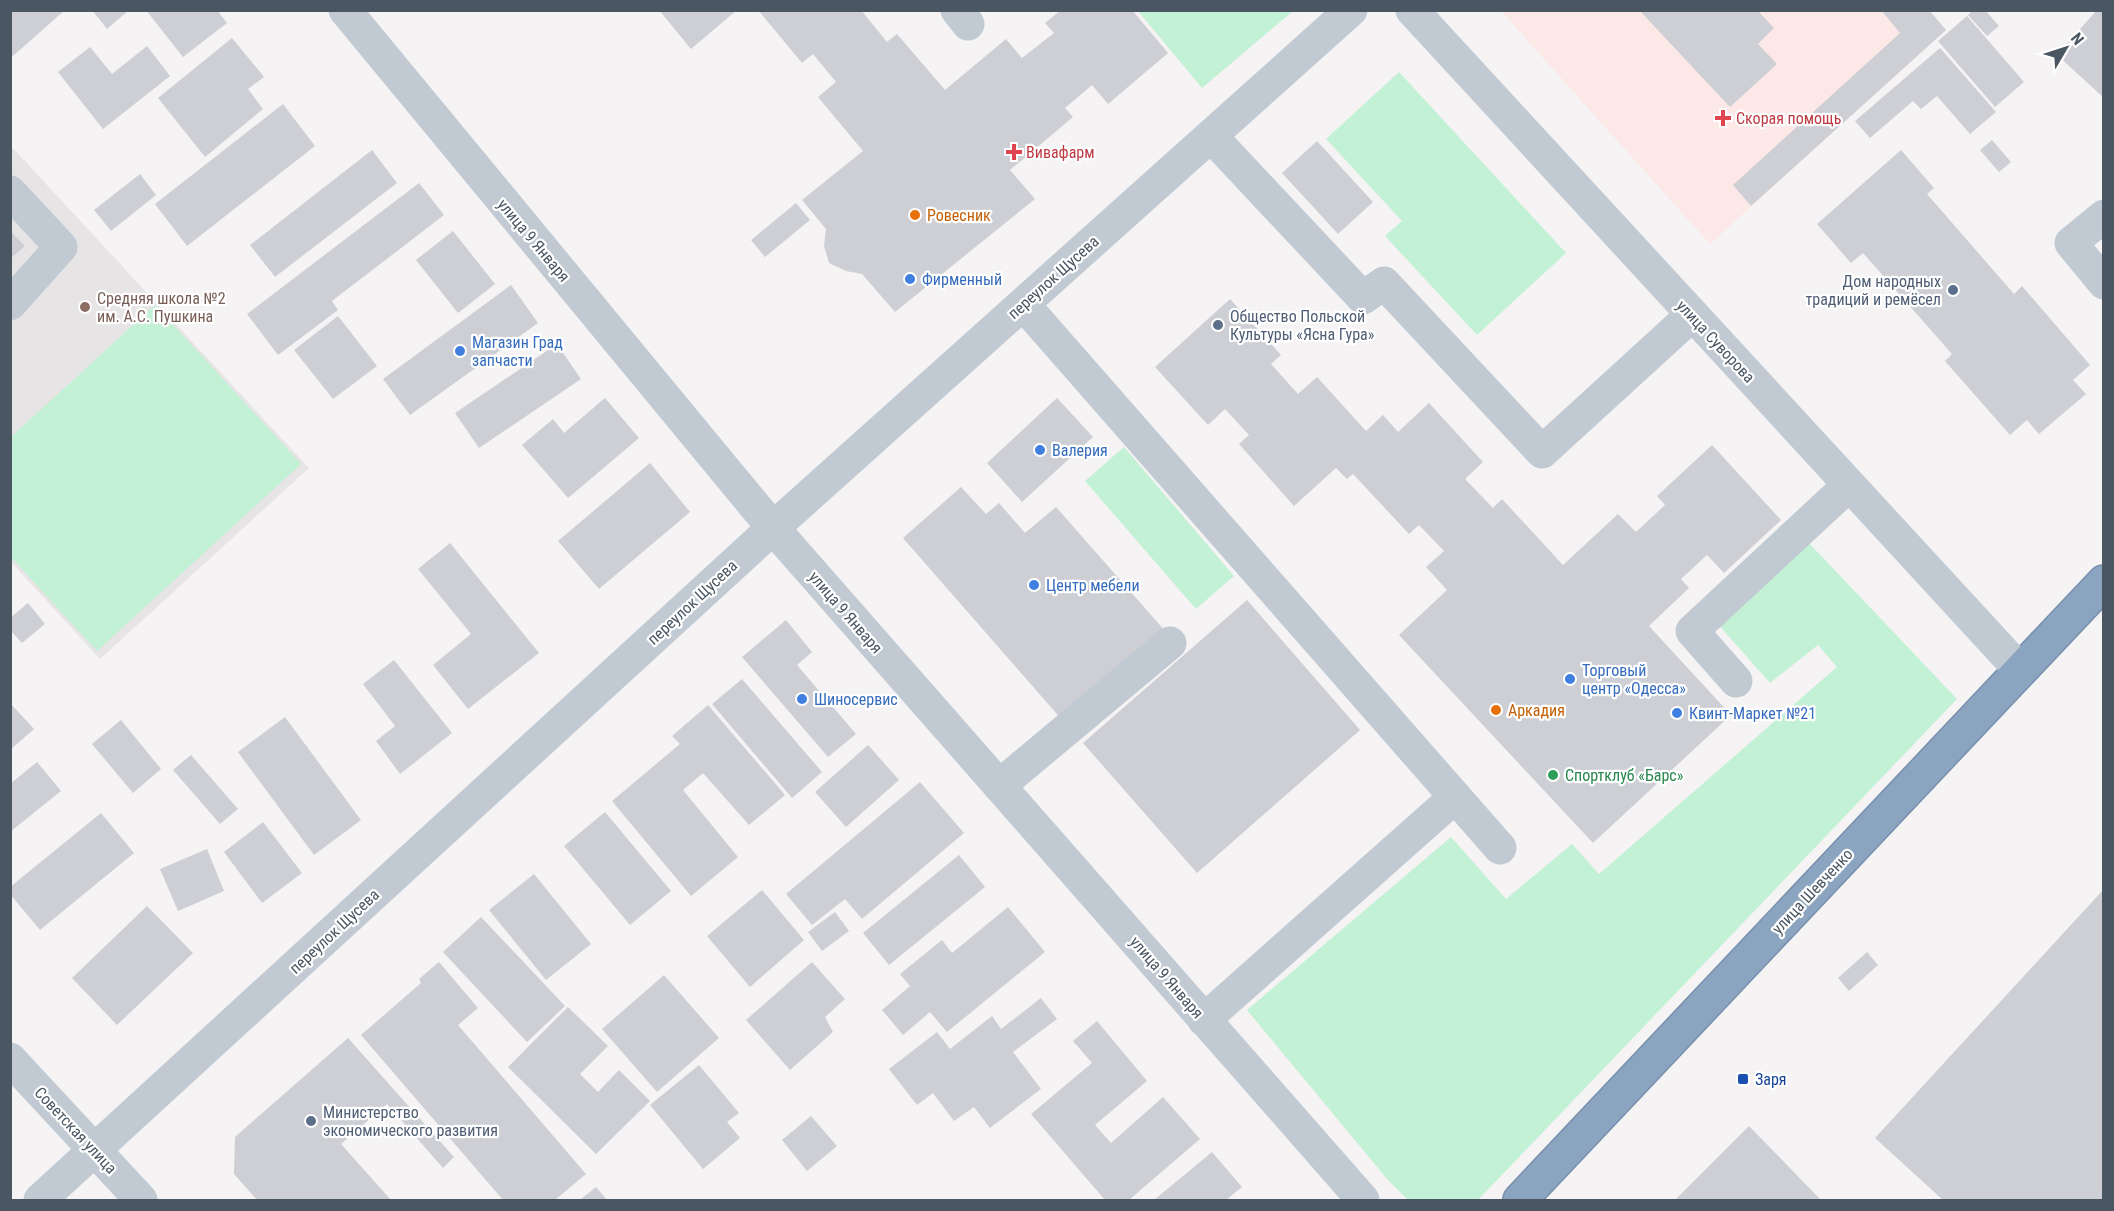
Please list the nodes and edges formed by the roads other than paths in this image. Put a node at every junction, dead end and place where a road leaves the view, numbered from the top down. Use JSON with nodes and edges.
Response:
{"nodes":[{"id":1,"x":345,"y":10,"type":"edge"},
{"id":2,"x":1351,"y":10,"type":"edge"},
{"id":3,"x":1416,"y":12,"type":"edge"},
{"id":4,"x":1211,"y":136,"type":"junction"},
{"id":5,"x":10,"y":192,"type":"edge"},
{"id":6,"x":2103,"y":216,"type":"edge"},
{"id":7,"x":2103,"y":283,"type":"edge"},
{"id":8,"x":10,"y":304,"type":"edge"},
{"id":9,"x":1023,"y":304,"type":"junction"},
{"id":10,"x":1692,"y":315,"type":"junction"},
{"id":11,"x":1849,"y":485,"type":"junction"},
{"id":12,"x":773,"y":528,"type":"junction"},
{"id":13,"x":2103,"y":582,"type":"edge"},
{"id":14,"x":1170,"y":643,"type":"dead end"},
{"id":15,"x":2020,"y":670,"type":"junction"},
{"id":16,"x":1736,"y":681,"type":"dead end"},
{"id":17,"x":999,"y":786,"type":"junction"},
{"id":18,"x":1455,"y":797,"type":"junction"},
{"id":19,"x":1500,"y":848,"type":"dead end"},
{"id":20,"x":1204,"y":1020,"type":"junction"},
{"id":21,"x":10,"y":1059,"type":"edge"},
{"id":22,"x":95,"y":1150,"type":"junction"},
{"id":23,"x":40,"y":1200,"type":"edge"},
{"id":24,"x":141,"y":1200,"type":"edge"},
{"id":25,"x":1363,"y":1200,"type":"edge"},
{"id":26,"x":1520,"y":1200,"type":"edge"}],
"edges":[{"from":1,"to":12,"type":"street","name":"улица 9 Января"},
{"from":2,"to":4,"type":"street","name":"переулок Щусева"},
{"from":3,"to":10,"type":"street","name":"улица Суворова"},
{"from":4,"to":9,"type":"street","name":"переулок Щусева"},
{"from":4,"to":10,"type":"street"},
{"from":5,"to":8,"type":"street"},
{"from":6,"to":7,"type":"street"},
{"from":9,"to":12,"type":"street","name":"переулок Щусева"},
{"from":9,"to":18,"type":"street"},
{"from":10,"to":11,"type":"street","name":"улица Суворова"},
{"from":11,"to":15,"type":"street","name":"улица Суворова"},
{"from":11,"to":16,"type":"street"},
{"from":12,"to":17,"type":"street","name":"улица 9 Января"},
{"from":12,"to":22,"type":"street","name":"переулок Щусева"},
{"from":13,"to":15,"type":"highway","name":"улица Шевченко"},
{"from":14,"to":17,"type":"street"},
{"from":15,"to":26,"type":"highway","name":"улица Шевченко"},
{"from":17,"to":20,"type":"street","name":"улица 9 Января"},
{"from":18,"to":19,"type":"street"},
{"from":18,"to":20,"type":"street"},
{"from":20,"to":25,"type":"street","name":"улица 9 Января"},
{"from":21,"to":22,"type":"street","name":"Советская улица"},
{"from":22,"to":23,"type":"street","name":"переулок Щусева"},
{"from":22,"to":24,"type":"street","name":"Советская улица"}]}
